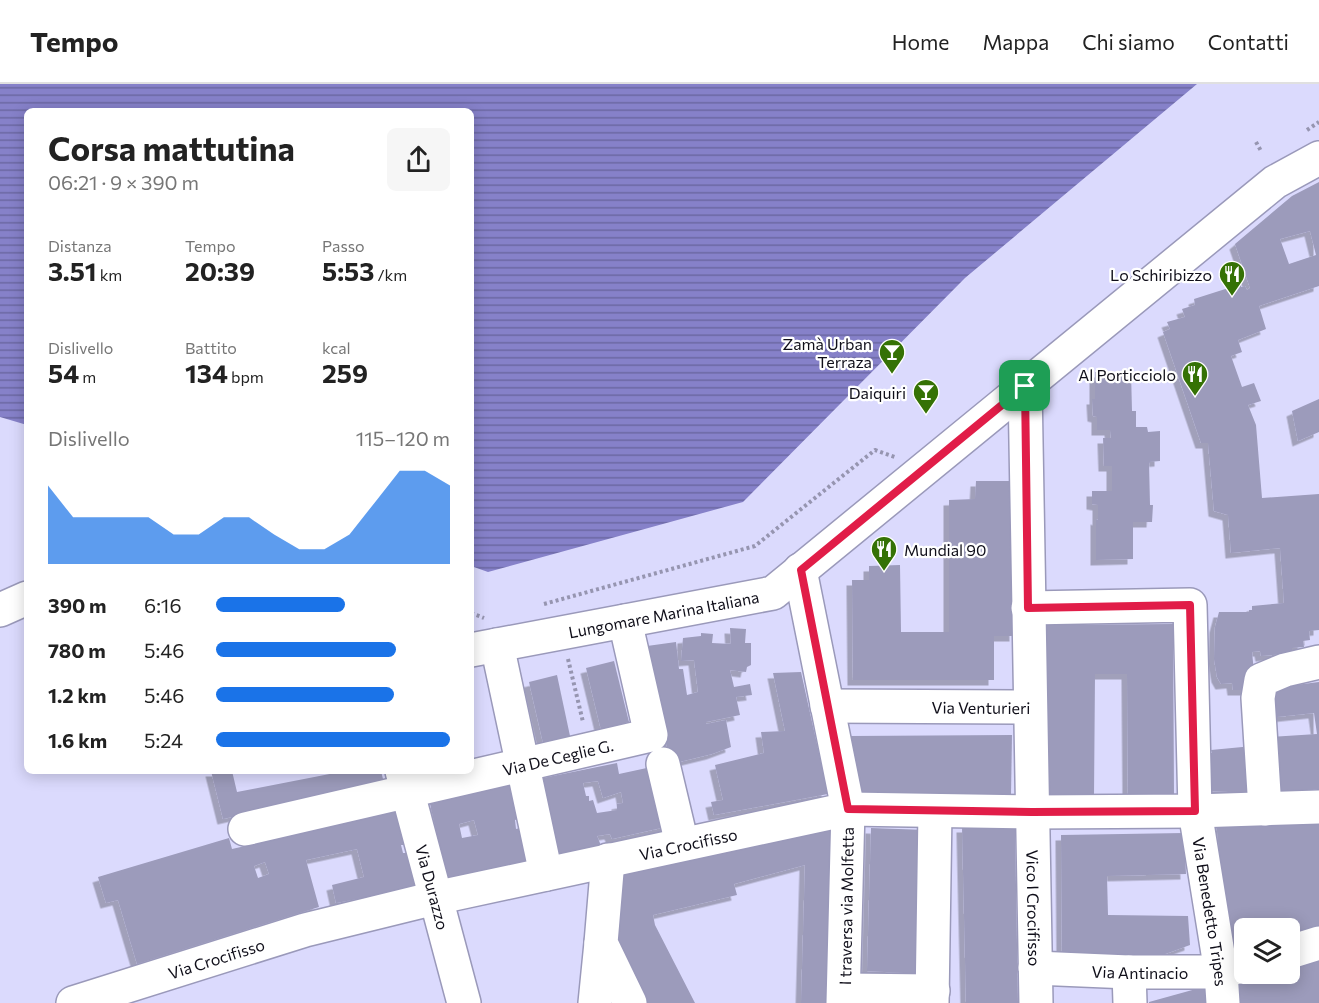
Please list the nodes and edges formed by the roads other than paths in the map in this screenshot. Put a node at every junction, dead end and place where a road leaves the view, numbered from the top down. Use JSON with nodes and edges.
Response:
{"nodes":[{"id":1,"x":1311,"y":145,"type":"edge"},
{"id":2,"x":1025,"y":386,"type":"junction"},
{"id":3,"x":801,"y":570,"type":"junction"},
{"id":4,"x":24,"y":599,"type":"edge"},
{"id":5,"x":1028,"y":608,"type":"junction"},
{"id":6,"x":0,"y":610,"type":"edge"},
{"id":7,"x":625,"y":621,"type":"junction"},
{"id":8,"x":485,"y":638,"type":"edge"},
{"id":9,"x":1319,"y":662,"type":"edge"},
{"id":10,"x":827,"y":706,"type":"junction"},
{"id":11,"x":1030,"y":707,"type":"junction"},
{"id":12,"x":663,"y":764,"type":"dead end"},
{"id":13,"x":522,"y":765,"type":"junction"},
{"id":14,"x":474,"y":772,"type":"edge"},
{"id":15,"x":456,"y":774,"type":"edge"},
{"id":16,"x":404,"y":781,"type":"edge"},
{"id":17,"x":1319,"y":807,"type":"edge"},
{"id":18,"x":848,"y":809,"type":"junction"},
{"id":19,"x":1265,"y":809,"type":"junction"},
{"id":20,"x":944,"y":811,"type":"junction"},
{"id":21,"x":1195,"y":811,"type":"junction"},
{"id":22,"x":1032,"y":812,"type":"junction"},
{"id":23,"x":245,"y":829,"type":"dead end"},
{"id":24,"x":682,"y":844,"type":"junction"},
{"id":25,"x":608,"y":860,"type":"junction"},
{"id":26,"x":546,"y":874,"type":"junction"},
{"id":27,"x":435,"y":898,"type":"junction"},
{"id":28,"x":601,"y":943,"type":"junction"},
{"id":29,"x":1319,"y":944,"type":"edge"},
{"id":30,"x":1300,"y":949,"type":"edge"},
{"id":31,"x":1035,"y":968,"type":"junction"},
{"id":32,"x":1230,"y":980,"type":"edge"},
{"id":33,"x":1130,"y":987,"type":"edge"},
{"id":34,"x":844,"y":996,"type":"edge"},
{"id":35,"x":940,"y":999,"type":"edge"},
{"id":36,"x":73,"y":1003,"type":"edge"},
{"id":37,"x":464,"y":1003,"type":"edge"},
{"id":38,"x":595,"y":1003,"type":"edge"},
{"id":39,"x":630,"y":1003,"type":"edge"},
{"id":40,"x":1036,"y":1003,"type":"edge"}],
"edges":[{"from":1,"to":2,"type":"street","name":"Lungomare Marina Italiana"},
{"from":2,"to":3,"type":"street","name":"Lungomare Marina Italiana"},
{"from":2,"to":5,"type":"street","name":"Via Venturieri"},
{"from":3,"to":7,"type":"street","name":"Lungomare Marina Italiana"},
{"from":3,"to":10,"type":"street","name":"I traversa via Molfetta"},
{"from":4,"to":6,"type":"street"},
{"from":5,"to":11,"type":"street","name":"Via Venturieri"},
{"from":5,"to":21,"type":"street","name":"Via Benedetto Tripes"},
{"from":7,"to":8,"type":"street","name":"Lungomare Marina Italiana"},
{"from":7,"to":13,"type":"street","name":"Via De Ceglie G."},
{"from":8,"to":13,"type":"street"},
{"from":9,"to":19,"type":"street"},
{"from":10,"to":11,"type":"street","name":"Via Venturieri"},
{"from":10,"to":18,"type":"street","name":"I traversa via Molfetta"},
{"from":11,"to":22,"type":"street","name":"Vico I Crocifisso"},
{"from":12,"to":24,"type":"street"},
{"from":13,"to":14,"type":"street","name":"Via De Ceglie G."},
{"from":13,"to":26,"type":"street"},
{"from":15,"to":16,"type":"street","name":"Via De Ceglie G."},
{"from":16,"to":23,"type":"street","name":"Via De Ceglie G."},
{"from":16,"to":27,"type":"street","name":"Via Durazzo"},
{"from":17,"to":19,"type":"street","name":"Via Crocifisso"},
{"from":18,"to":20,"type":"street","name":"Via Crocifisso"},
{"from":18,"to":24,"type":"street","name":"Via Crocifisso"},
{"from":18,"to":34,"type":"street","name":"I traversa via Molfetta"},
{"from":19,"to":21,"type":"street","name":"Via Crocifisso"},
{"from":20,"to":22,"type":"street","name":"Via Crocifisso"},
{"from":20,"to":35,"type":"street"},
{"from":21,"to":22,"type":"street","name":"Via Crocifisso"},
{"from":21,"to":32,"type":"street","name":"Via Benedetto Tripes"},
{"from":22,"to":31,"type":"street","name":"Vico I Crocifisso"},
{"from":24,"to":25,"type":"street","name":"Via Crocifisso"},
{"from":25,"to":26,"type":"street","name":"Via Crocifisso"},
{"from":25,"to":28,"type":"street"},
{"from":26,"to":27,"type":"street","name":"Via Crocifisso"},
{"from":27,"to":36,"type":"street","name":"Via Crocifisso"},
{"from":27,"to":37,"type":"street","name":"Via Durazzo"},
{"from":28,"to":38,"type":"street"},
{"from":28,"to":39,"type":"street"},
{"from":29,"to":30,"type":"street"},
{"from":31,"to":33,"type":"street","name":"Via Antinacio"},
{"from":31,"to":40,"type":"street","name":"Vico I Crocifisso"},
{"from":32,"to":33,"type":"street","name":"Via Antinacio"},
{"from":34,"to":35,"type":"street"}]}
